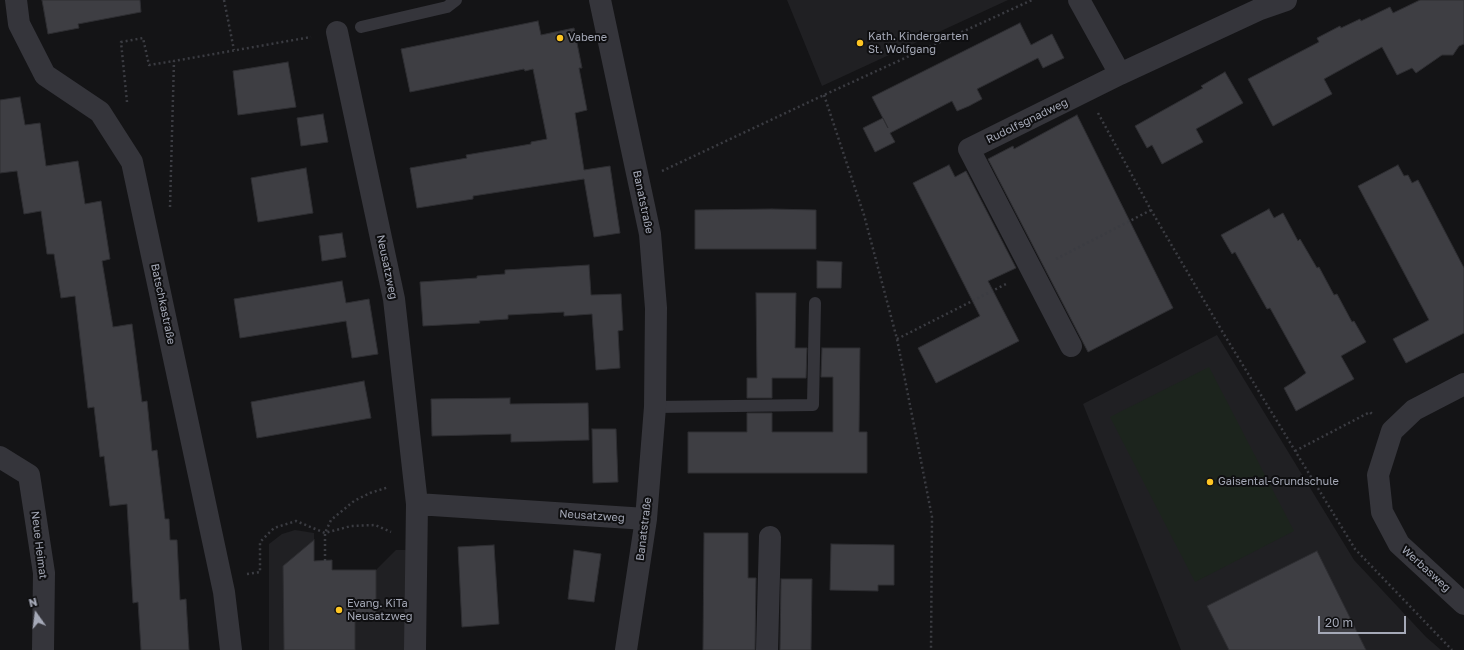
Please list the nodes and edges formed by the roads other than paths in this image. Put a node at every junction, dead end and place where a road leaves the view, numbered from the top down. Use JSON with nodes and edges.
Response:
{"nodes":[{"id":1,"x":16,"y":0,"type":"edge"},
{"id":2,"x":456,"y":0,"type":"edge"},
{"id":3,"x":600,"y":0,"type":"edge"},
{"id":4,"x":1078,"y":0,"type":"edge"},
{"id":5,"x":1286,"y":0,"type":"edge"},
{"id":6,"x":361,"y":27,"type":"dead end"},
{"id":7,"x":337,"y":32,"type":"road end"},
{"id":8,"x":1120,"y":74,"type":"junction"},
{"id":9,"x":815,"y":303,"type":"dead end"},
{"id":10,"x":1070,"y":346,"type":"dead end"},
{"id":11,"x":1464,"y":384,"type":"edge"},
{"id":12,"x":655,"y":407,"type":"junction"},
{"id":13,"x":0,"y":457,"type":"edge"},
{"id":14,"x":417,"y":504,"type":"junction"},
{"id":15,"x":646,"y":519,"type":"junction"},
{"id":16,"x":770,"y":537,"type":"dead end"},
{"id":17,"x":1464,"y":604,"type":"edge"},
{"id":18,"x":43,"y":650,"type":"edge"},
{"id":19,"x":230,"y":650,"type":"edge"},
{"id":20,"x":414,"y":650,"type":"edge"},
{"id":21,"x":626,"y":650,"type":"edge"},
{"id":22,"x":767,"y":650,"type":"edge"}],
"edges":[{"from":1,"to":19,"type":"street","name":"Batschkastraße"},
{"from":2,"to":6,"type":"lane"},
{"from":3,"to":12,"type":"street","name":"Banatstraße"},
{"from":4,"to":8,"type":"street"},
{"from":5,"to":8,"type":"street","name":"Rudolfsgnadweg"},
{"from":7,"to":14,"type":"street","name":"Neusatzweg"},
{"from":8,"to":10,"type":"street","name":"Rudolfsgnadweg"},
{"from":9,"to":12,"type":"lane"},
{"from":11,"to":17,"type":"street","name":"Werbasweg"},
{"from":12,"to":15,"type":"street","name":"Banatstraße"},
{"from":13,"to":18,"type":"street","name":"Neue Heimat"},
{"from":14,"to":15,"type":"street","name":"Neusatzweg"},
{"from":14,"to":20,"type":"street","name":"Neusatzweg"},
{"from":15,"to":21,"type":"street","name":"Banatstraße"},
{"from":16,"to":22,"type":"street"}]}
